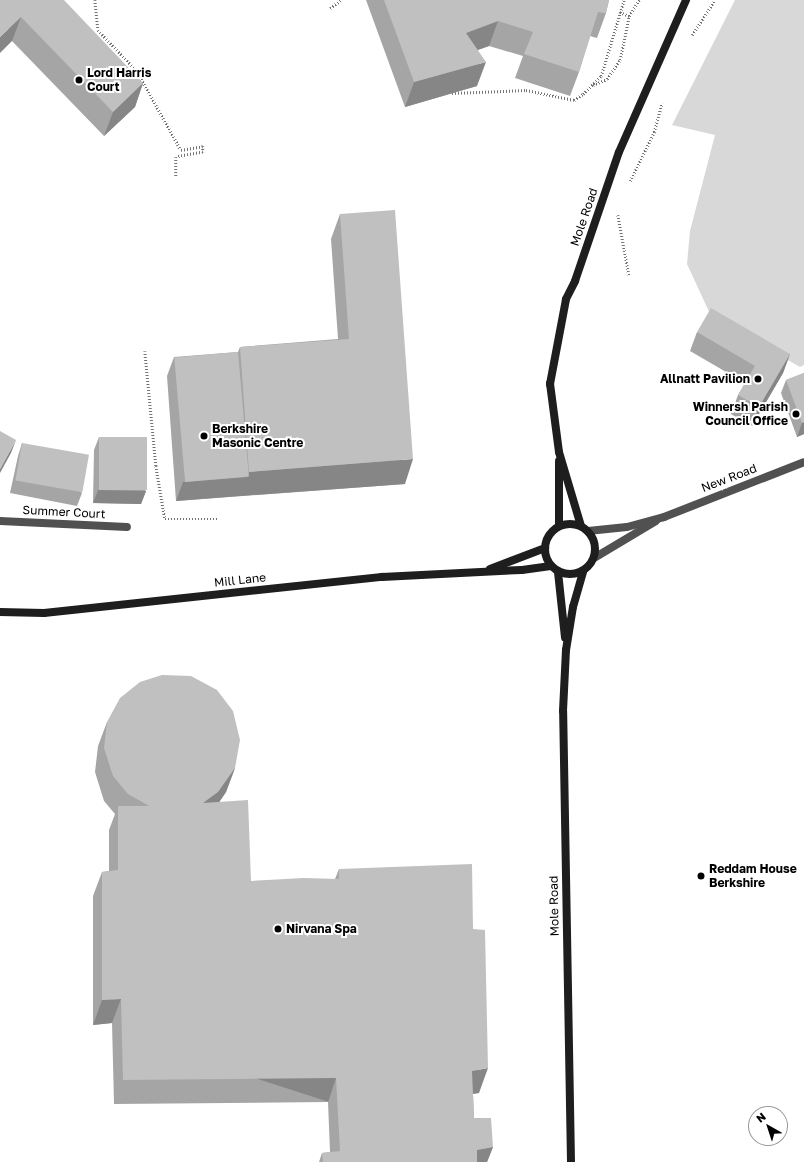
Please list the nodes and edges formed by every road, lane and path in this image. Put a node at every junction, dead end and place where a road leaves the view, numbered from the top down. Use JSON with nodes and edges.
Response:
{"nodes":[{"id":1,"x":95,"y":0,"type":"edge"},
{"id":2,"x":342,"y":0,"type":"edge"},
{"id":3,"x":624,"y":0,"type":"edge"},
{"id":4,"x":639,"y":0,"type":"edge"},
{"id":5,"x":686,"y":0,"type":"edge"},
{"id":6,"x":715,"y":0,"type":"edge"},
{"id":7,"x":330,"y":8,"type":"dead end"},
{"id":8,"x":620,"y":12,"type":"junction"},
{"id":9,"x":629,"y":16,"type":"junction"},
{"id":10,"x":691,"y":37,"type":"dead end"},
{"id":11,"x":591,"y":86,"type":"junction"},
{"id":12,"x":452,"y":93,"type":"edge"},
{"id":13,"x":664,"y":96,"type":"dead end"},
{"id":14,"x":176,"y":176,"type":"dead end"},
{"id":15,"x":627,"y":188,"type":"dead end"},
{"id":16,"x":617,"y":208,"type":"dead end"},
{"id":17,"x":629,"y":276,"type":"dead end"},
{"id":18,"x":145,"y":351,"type":"dead end"},
{"id":19,"x":559,"y":452,"type":"junction"},
{"id":20,"x":804,"y":462,"type":"edge"},
{"id":21,"x":664,"y":517,"type":"junction"},
{"id":22,"x":218,"y":520,"type":"dead end"},
{"id":23,"x":0,"y":521,"type":"edge"},
{"id":24,"x":558,"y":526,"type":"junction"},
{"id":25,"x":581,"y":526,"type":"junction"},
{"id":26,"x":127,"y":527,"type":"dead end"},
{"id":27,"x":588,"y":531,"type":"junction"},
{"id":28,"x":545,"y":548,"type":"junction"},
{"id":29,"x":594,"y":558,"type":"junction"},
{"id":30,"x":551,"y":566,"type":"junction"},
{"id":31,"x":484,"y":571,"type":"junction"},
{"id":32,"x":583,"y":571,"type":"junction"},
{"id":33,"x":558,"y":572,"type":"junction"},
{"id":34,"x":0,"y":612,"type":"edge"},
{"id":35,"x":566,"y":650,"type":"junction"},
{"id":36,"x":571,"y":1162,"type":"edge"}],
"edges":[{"from":1,"to":14,"type":"path"},
{"from":2,"to":7,"type":"path"},
{"from":3,"to":8,"type":"path"},
{"from":4,"to":9,"type":"path"},
{"from":5,"to":19,"type":"main road","name":"Mole Road"},
{"from":6,"to":10,"type":"path"},
{"from":8,"to":9,"type":"path"},
{"from":8,"to":11,"type":"path"},
{"from":9,"to":11,"type":"path"},
{"from":11,"to":12,"type":"path"},
{"from":13,"to":15,"type":"path"},
{"from":16,"to":17,"type":"path"},
{"from":18,"to":22,"type":"path"},
{"from":19,"to":24,"type":"main road","name":"Mole Road"},
{"from":19,"to":25,"type":"main road","name":"Mole Road"},
{"from":20,"to":21,"type":"street","name":"New Road"},
{"from":21,"to":27,"type":"street","name":"New Road"},
{"from":21,"to":29,"type":"street","name":"New Road"},
{"from":23,"to":26,"type":"street","name":"Summer Court"},
{"from":24,"to":25,"type":"main road"},
{"from":24,"to":28,"type":"main road"},
{"from":25,"to":27,"type":"main road"},
{"from":27,"to":29,"type":"main road"},
{"from":28,"to":30,"type":"main road"},
{"from":28,"to":31,"type":"main road","name":"Mill Lane"},
{"from":29,"to":32,"type":"main road"},
{"from":30,"to":31,"type":"main road","name":"Mill Lane"},
{"from":30,"to":33,"type":"main road"},
{"from":31,"to":34,"type":"main road","name":"Mill Lane"},
{"from":32,"to":33,"type":"main road"},
{"from":32,"to":35,"type":"main road","name":"Mole Road"},
{"from":33,"to":35,"type":"main road","name":"Mole Road"},
{"from":35,"to":36,"type":"main road","name":"Mole Road"}]}
